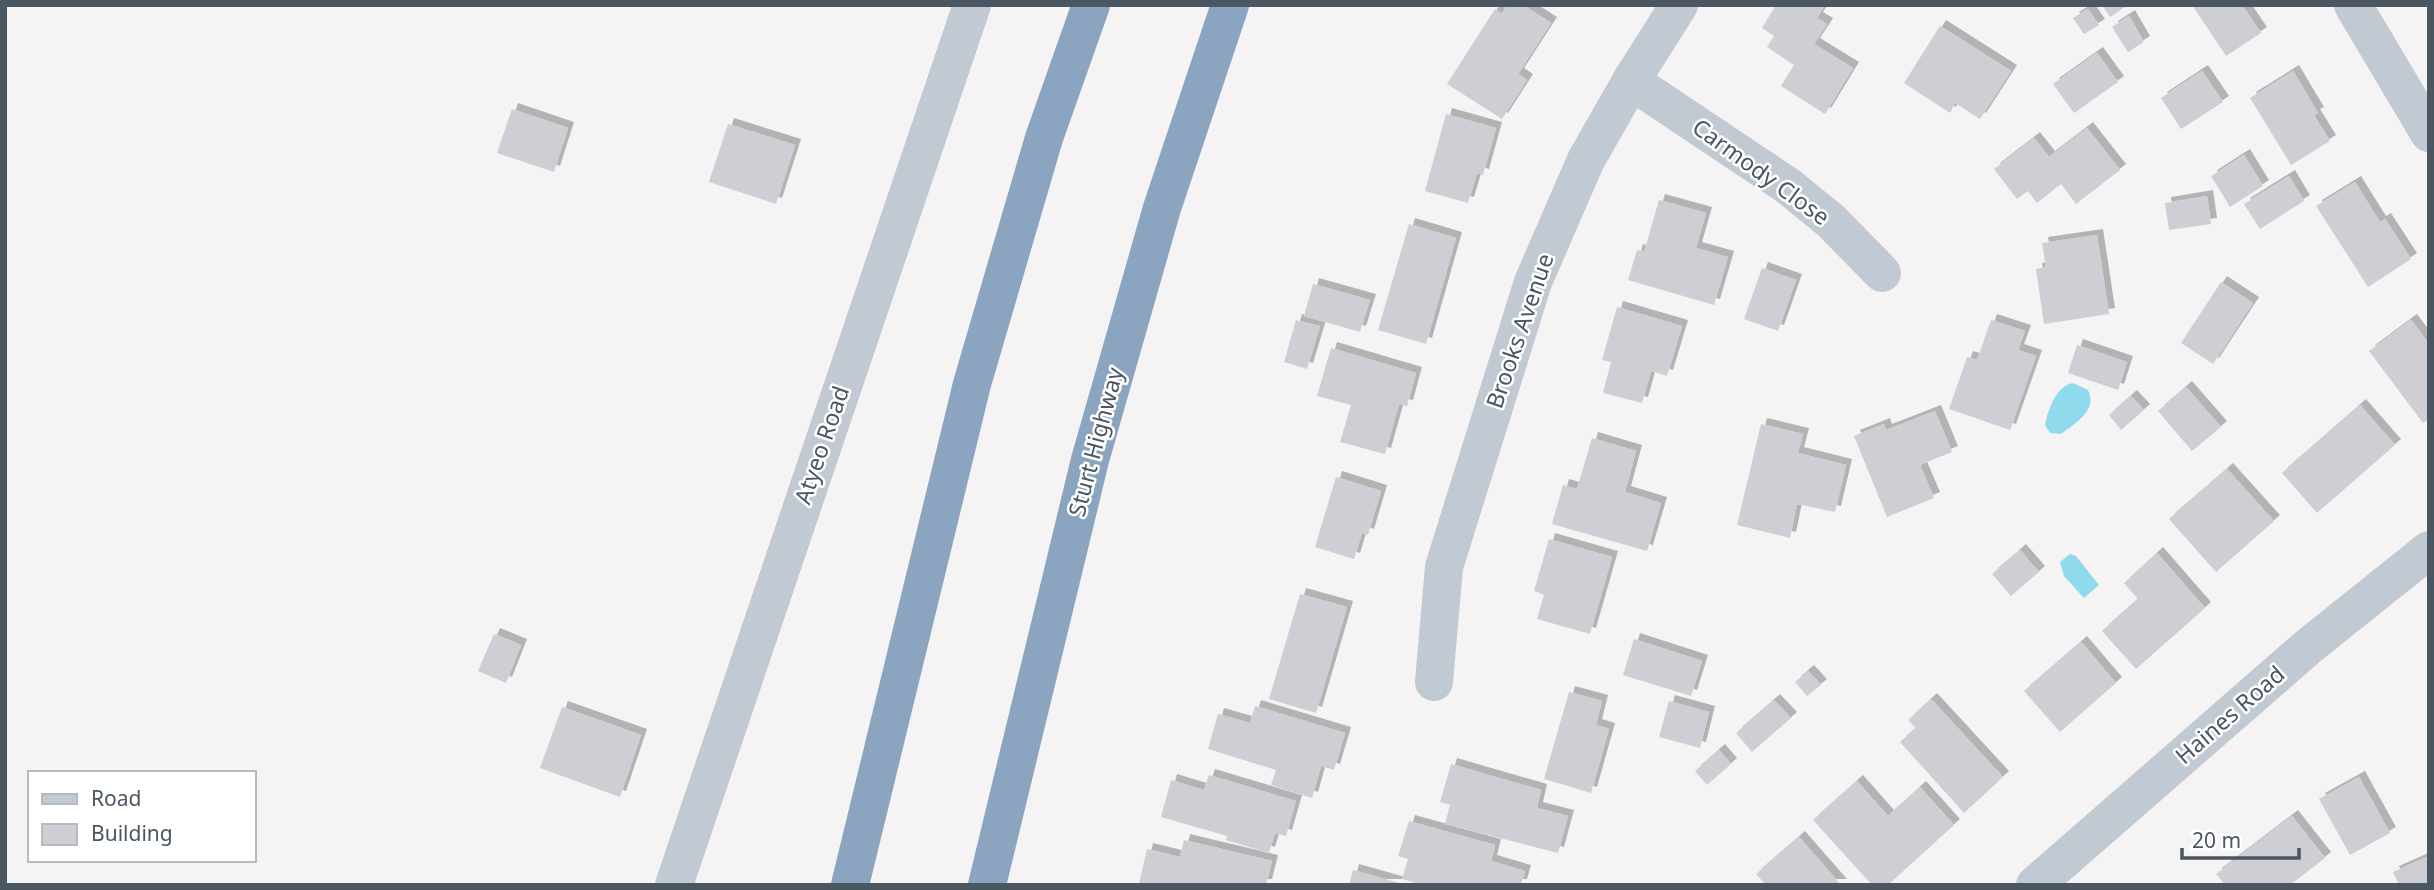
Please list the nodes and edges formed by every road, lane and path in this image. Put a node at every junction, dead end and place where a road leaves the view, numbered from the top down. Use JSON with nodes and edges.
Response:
{"nodes":[{"id":1,"x":972,"y":5,"type":"edge"},
{"id":2,"x":1091,"y":5,"type":"edge"},
{"id":3,"x":1230,"y":5,"type":"edge"},
{"id":4,"x":1679,"y":5,"type":"edge"},
{"id":5,"x":2353,"y":5,"type":"edge"},
{"id":6,"x":1631,"y":81,"type":"junction"},
{"id":7,"x":2429,"y":133,"type":"edge"},
{"id":8,"x":1882,"y":273,"type":"dead end"},
{"id":9,"x":2429,"y":550,"type":"edge"},
{"id":10,"x":1434,"y":682,"type":"dead end"},
{"id":11,"x":674,"y":885,"type":"edge"},
{"id":12,"x":850,"y":885,"type":"edge"},
{"id":13,"x":987,"y":885,"type":"edge"},
{"id":14,"x":2035,"y":885,"type":"edge"}],
"edges":[{"from":1,"to":11,"type":"street","name":"Atyeo Road"},
{"from":2,"to":12,"type":"highway"},
{"from":3,"to":13,"type":"highway","name":"Sturt Highway"},
{"from":4,"to":6,"type":"street","name":"Brooks Avenue"},
{"from":5,"to":7,"type":"street"},
{"from":6,"to":8,"type":"street","name":"Carmody Close"},
{"from":6,"to":10,"type":"street","name":"Brooks Avenue"},
{"from":9,"to":14,"type":"street","name":"Haines Road"}]}
